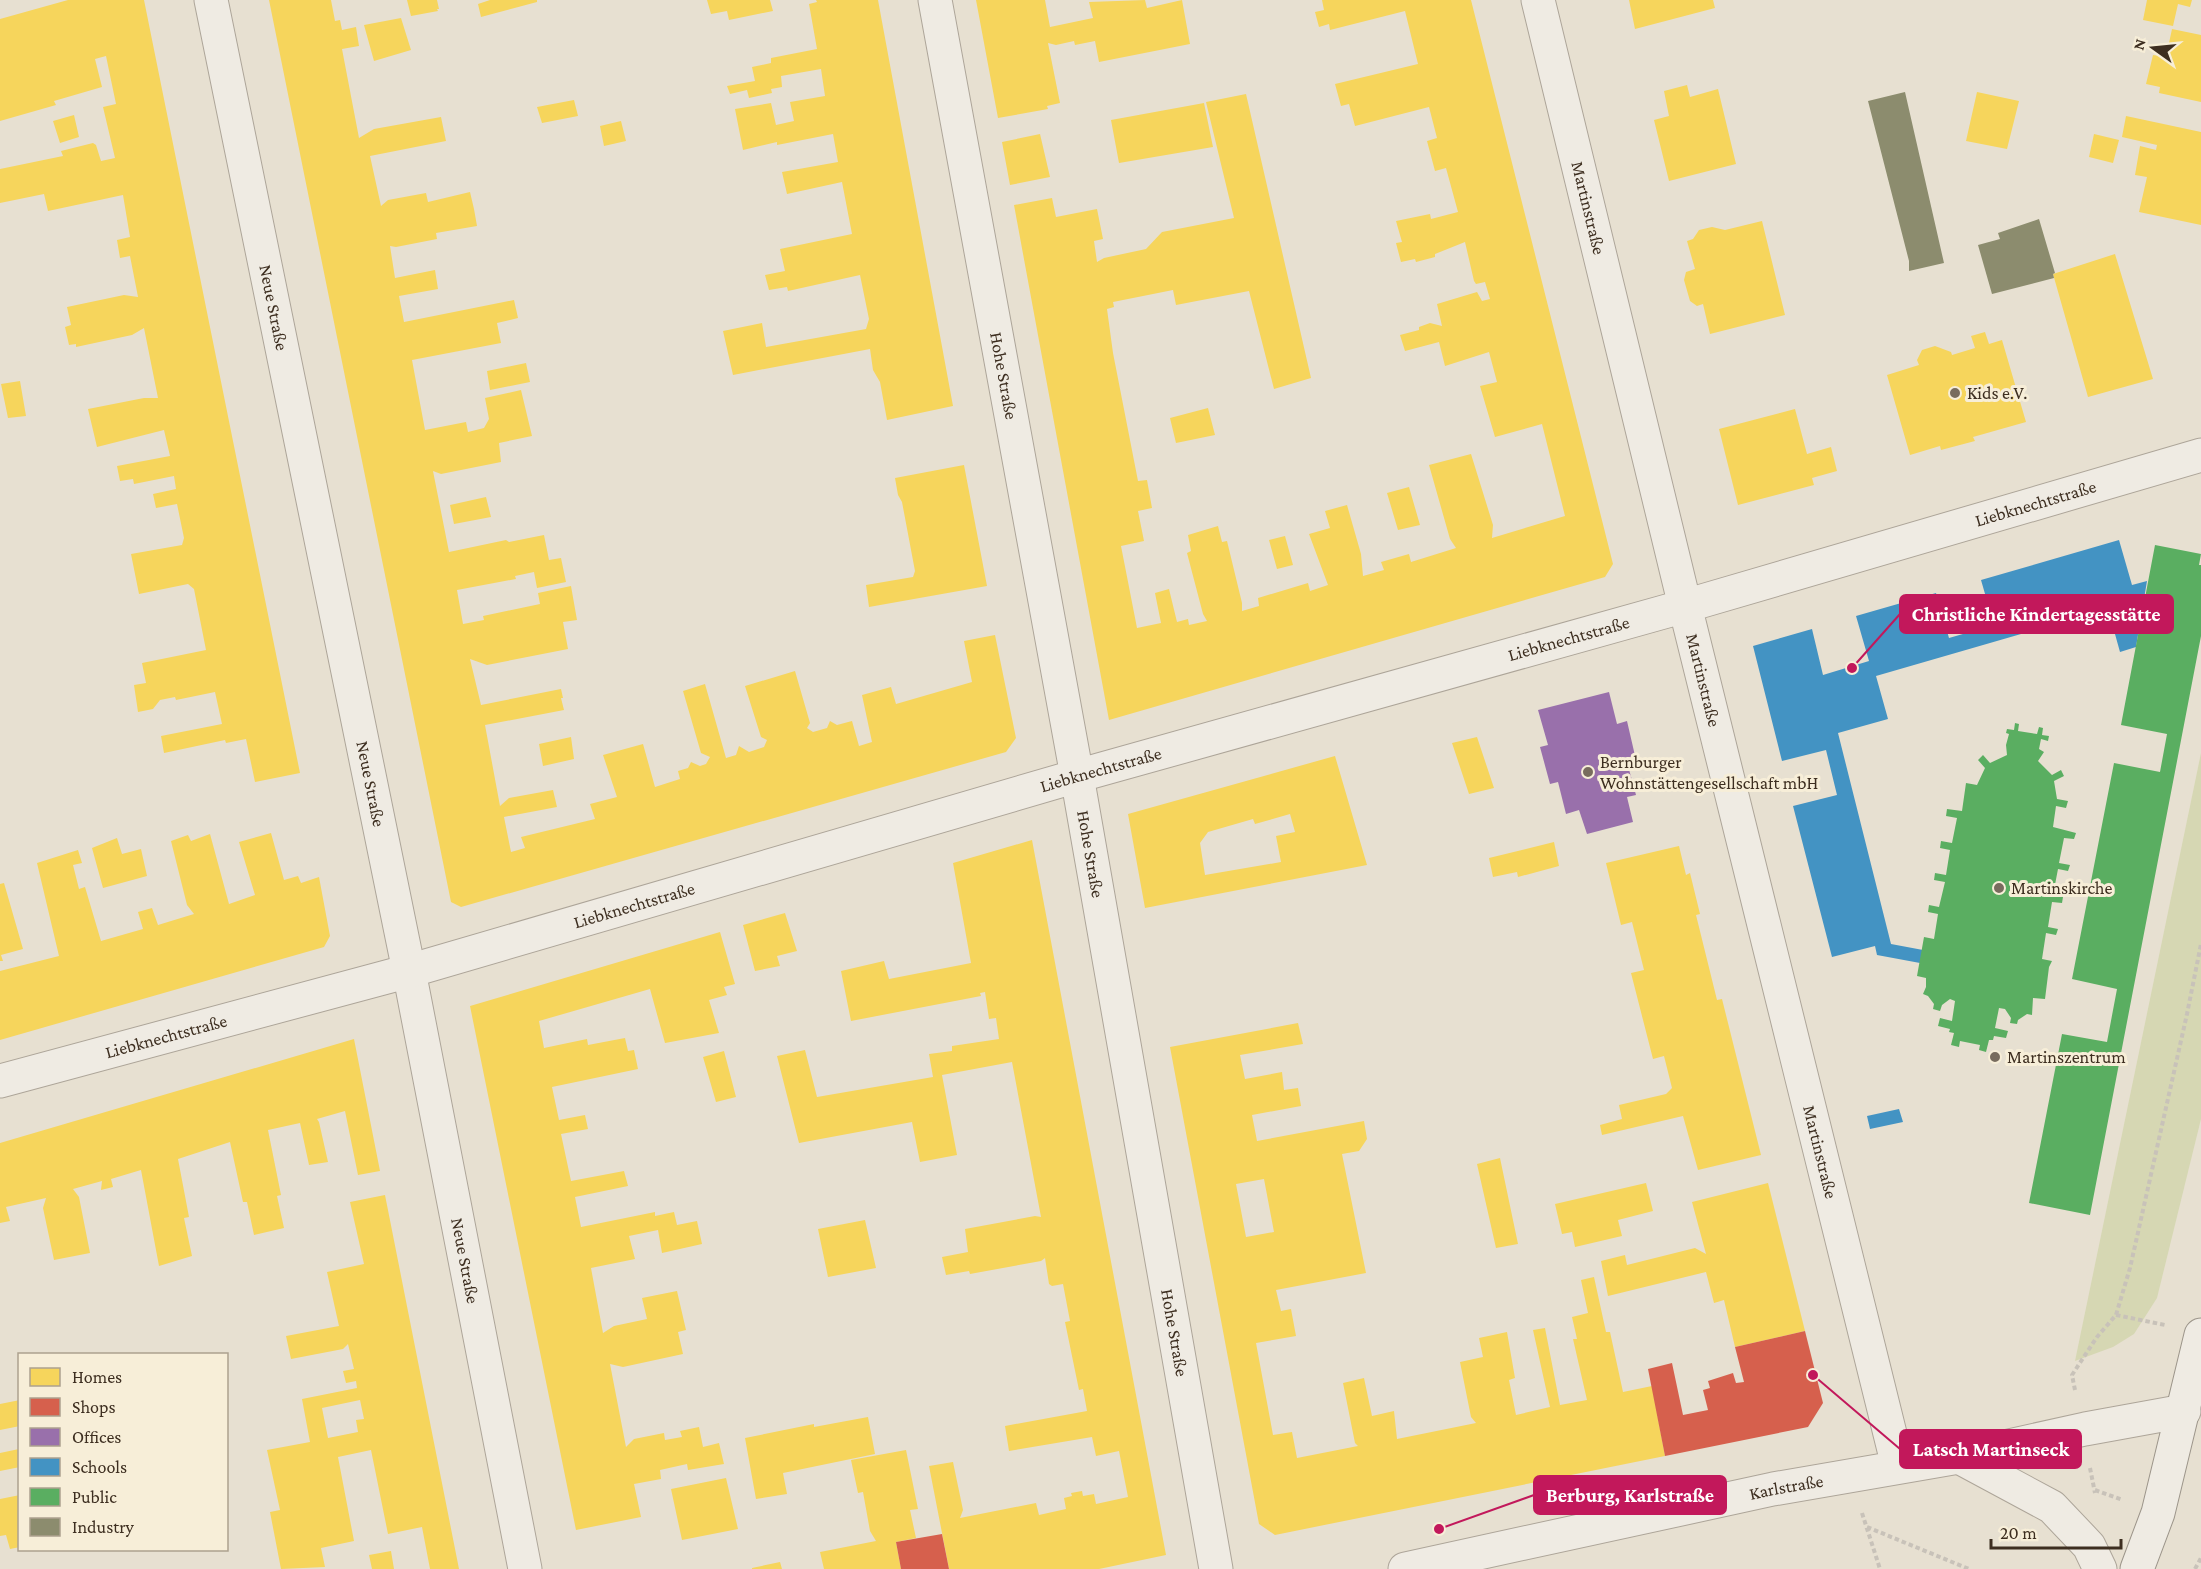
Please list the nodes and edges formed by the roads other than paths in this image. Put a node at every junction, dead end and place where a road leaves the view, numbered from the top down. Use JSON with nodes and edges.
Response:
{"nodes":[{"id":1,"x":211,"y":0,"type":"edge"},
{"id":2,"x":935,"y":0,"type":"edge"},
{"id":3,"x":1538,"y":0,"type":"edge"},
{"id":4,"x":2201,"y":455,"type":"edge"},
{"id":5,"x":1685,"y":606,"type":"junction"},
{"id":6,"x":1077,"y":776,"type":"junction"},
{"id":7,"x":409,"y":971,"type":"junction"},
{"id":8,"x":0,"y":1081,"type":"edge"},
{"id":9,"x":2201,"y":1335,"type":"edge"},
{"id":10,"x":2193,"y":1409,"type":"edge"},
{"id":11,"x":1959,"y":1457,"type":"junction"},
{"id":12,"x":1898,"y":1466,"type":"junction"},
{"id":13,"x":525,"y":1569,"type":"edge"},
{"id":14,"x":1216,"y":1569,"type":"edge"},
{"id":15,"x":1405,"y":1569,"type":"edge"},
{"id":16,"x":2100,"y":1569,"type":"edge"},
{"id":17,"x":2137,"y":1569,"type":"edge"}],
"edges":[{"from":1,"to":7,"type":"street","name":"Neue Straße"},
{"from":2,"to":6,"type":"street","name":"Hohe Straße"},
{"from":3,"to":5,"type":"street","name":"Martinstraße"},
{"from":4,"to":5,"type":"street","name":"Liebknechtstraße"},
{"from":5,"to":6,"type":"street","name":"Liebknechtstraße"},
{"from":5,"to":12,"type":"street","name":"Martinstraße"},
{"from":6,"to":7,"type":"street","name":"Liebknechtstraße"},
{"from":6,"to":14,"type":"street","name":"Hohe Straße"},
{"from":7,"to":8,"type":"street","name":"Liebknechtstraße"},
{"from":7,"to":13,"type":"street","name":"Neue Straße"},
{"from":9,"to":10,"type":"street"},
{"from":10,"to":11,"type":"street","name":"Karlstraße"},
{"from":10,"to":17,"type":"street"},
{"from":11,"to":12,"type":"street","name":"Karlstraße"},
{"from":11,"to":16,"type":"street"},
{"from":12,"to":15,"type":"street","name":"Karlstraße"}]}
